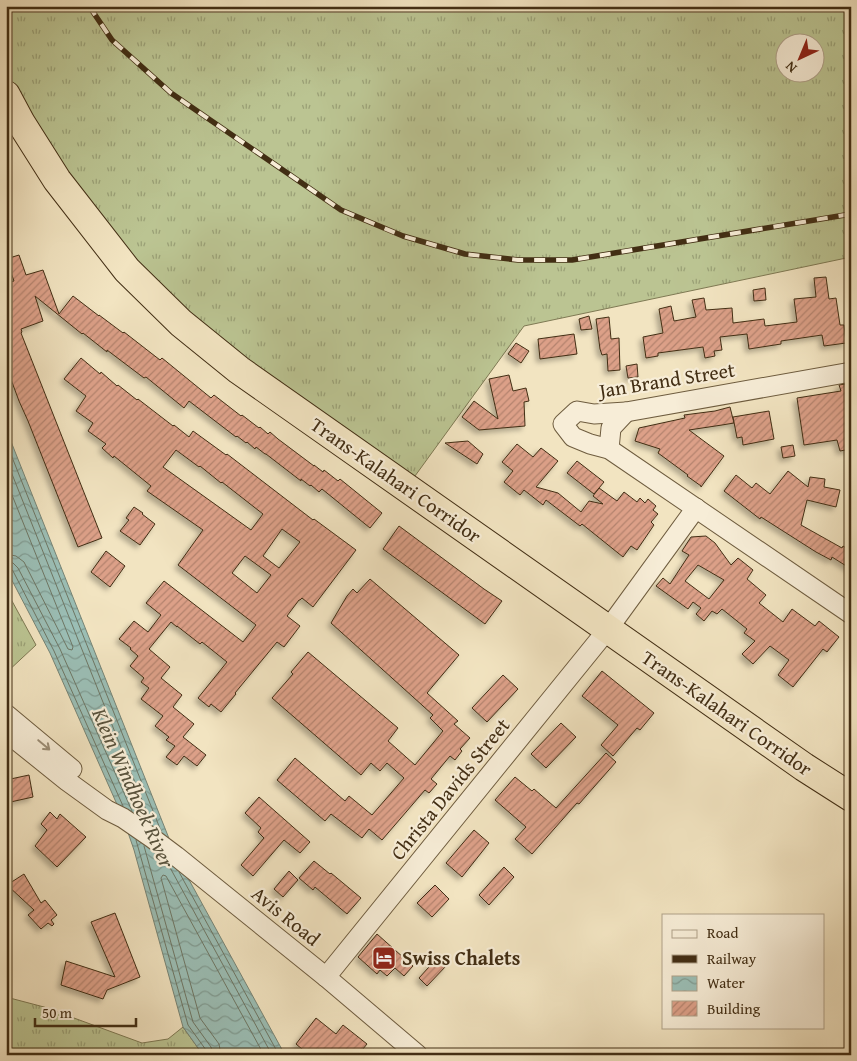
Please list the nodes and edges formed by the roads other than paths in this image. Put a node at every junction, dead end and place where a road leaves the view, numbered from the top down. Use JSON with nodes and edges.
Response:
{"nodes":[{"id":1,"x":6,"y":95,"type":"edge"},
{"id":2,"x":851,"y":372,"type":"edge"},
{"id":3,"x":626,"y":412,"type":"junction"},
{"id":4,"x":609,"y":448,"type":"junction"},
{"id":5,"x":696,"y":508,"type":"junction"},
{"id":6,"x":851,"y":614,"type":"edge"},
{"id":7,"x":608,"y":629,"type":"junction"},
{"id":8,"x":6,"y":719,"type":"edge"},
{"id":9,"x":851,"y":797,"type":"edge"},
{"id":10,"x":326,"y":977,"type":"junction"},
{"id":11,"x":418,"y":1055,"type":"edge"}],
"edges":[{"from":1,"to":7,"type":"highway","name":"Trans-Kalahari Corridor"},
{"from":2,"to":3,"type":"street","name":"Jan Brand Street"},
{"from":3,"to":4,"type":"street"},
{"from":3,"to":4,"type":"street","name":"Jan Brand Street"},
{"from":4,"to":5,"type":"street","name":"Jan Brand Street"},
{"from":5,"to":6,"type":"street","name":"Jan Brand Street"},
{"from":5,"to":7,"type":"street"},
{"from":7,"to":9,"type":"highway","name":"Trans-Kalahari Corridor"},
{"from":7,"to":10,"type":"street","name":"Christa Davids Street"},
{"from":8,"to":10,"type":"street","name":"Avis Road"},
{"from":10,"to":11,"type":"street","name":"Avis Road"}]}
